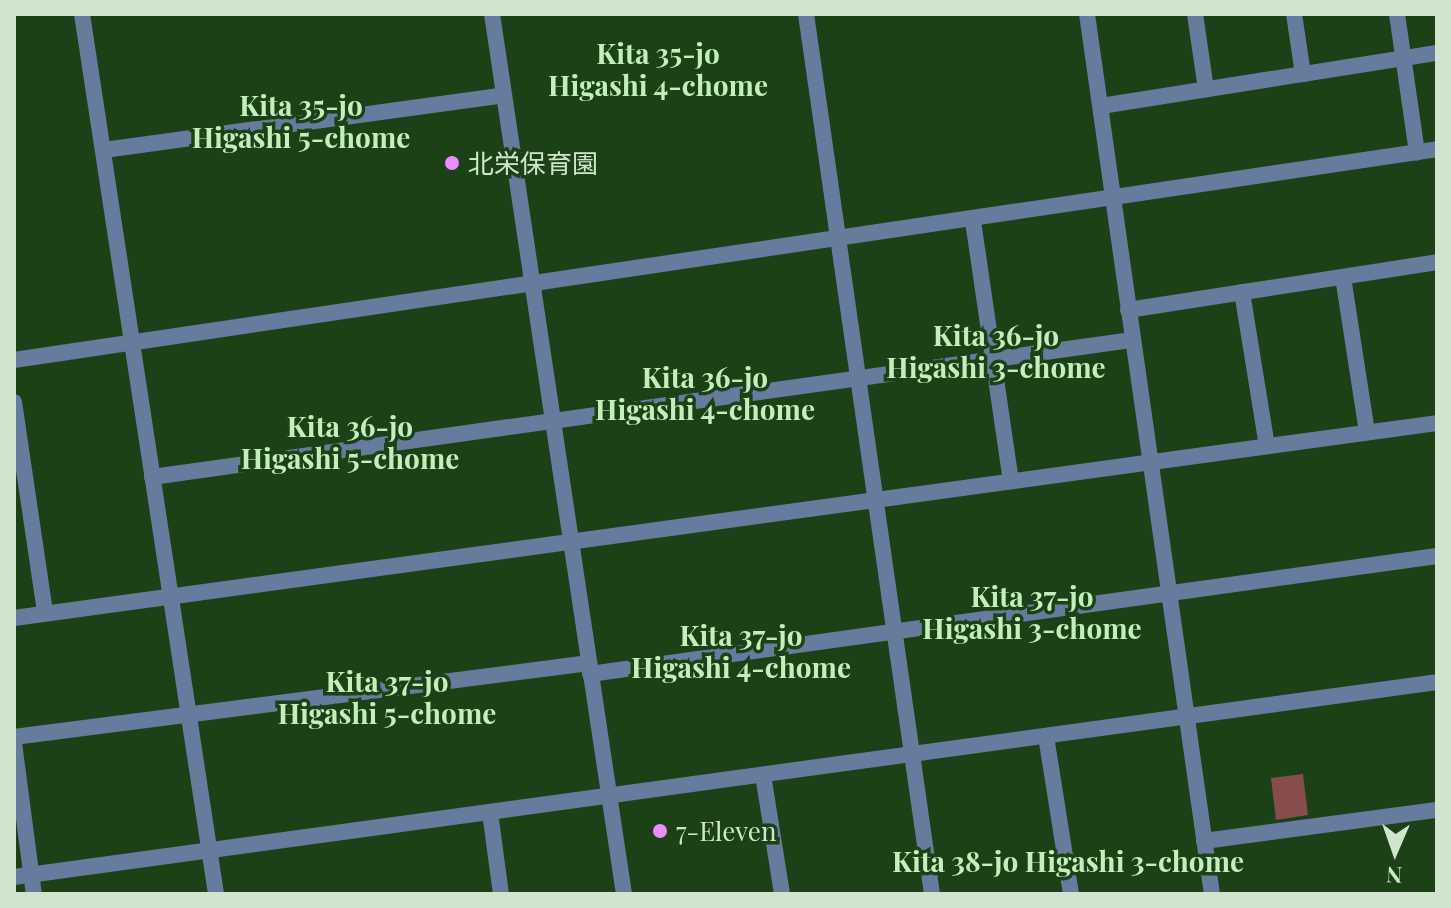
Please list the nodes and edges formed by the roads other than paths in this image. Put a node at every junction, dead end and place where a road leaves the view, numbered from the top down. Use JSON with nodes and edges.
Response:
{"nodes":[{"id":1,"x":82,"y":14,"type":"edge"},
{"id":2,"x":492,"y":14,"type":"edge"},
{"id":3,"x":806,"y":14,"type":"edge"},
{"id":4,"x":1087,"y":14,"type":"edge"},
{"id":5,"x":1195,"y":14,"type":"edge"},
{"id":6,"x":1294,"y":14,"type":"edge"},
{"id":7,"x":1397,"y":14,"type":"edge"},
{"id":8,"x":1437,"y":53,"type":"edge"},
{"id":9,"x":1404,"y":57,"type":"junction"},
{"id":10,"x":1303,"y":74,"type":"junction"},
{"id":11,"x":1206,"y":89,"type":"junction"},
{"id":12,"x":503,"y":95,"type":"junction"},
{"id":13,"x":1101,"y":106,"type":"junction"},
{"id":14,"x":1437,"y":149,"type":"edge"},
{"id":15,"x":104,"y":150,"type":"junction"},
{"id":16,"x":1417,"y":153,"type":"junction"},
{"id":17,"x":1115,"y":200,"type":"junction"},
{"id":18,"x":973,"y":221,"type":"junction"},
{"id":19,"x":839,"y":238,"type":"junction"},
{"id":20,"x":1437,"y":262,"type":"edge"},
{"id":21,"x":1343,"y":277,"type":"junction"},
{"id":22,"x":532,"y":282,"type":"junction"},
{"id":23,"x":1242,"y":292,"type":"junction"},
{"id":24,"x":1128,"y":310,"type":"junction"},
{"id":25,"x":1132,"y":340,"type":"junction"},
{"id":26,"x":133,"y":341,"type":"junction"},
{"id":27,"x":994,"y":357,"type":"junction"},
{"id":28,"x":14,"y":360,"type":"edge"},
{"id":29,"x":858,"y":372,"type":"junction"},
{"id":30,"x":14,"y":402,"type":"edge"},
{"id":31,"x":552,"y":418,"type":"junction"},
{"id":32,"x":1437,"y":423,"type":"edge"},
{"id":33,"x":1367,"y":432,"type":"junction"},
{"id":34,"x":1267,"y":446,"type":"junction"},
{"id":35,"x":1152,"y":462,"type":"junction"},
{"id":36,"x":152,"y":477,"type":"junction"},
{"id":37,"x":1011,"y":481,"type":"junction"},
{"id":38,"x":876,"y":499,"type":"junction"},
{"id":39,"x":570,"y":541,"type":"junction"},
{"id":40,"x":1437,"y":556,"type":"edge"},
{"id":41,"x":1171,"y":593,"type":"junction"},
{"id":42,"x":171,"y":595,"type":"junction"},
{"id":43,"x":45,"y":613,"type":"junction"},
{"id":44,"x":14,"y":618,"type":"edge"},
{"id":45,"x":894,"y":633,"type":"junction"},
{"id":46,"x":590,"y":668,"type":"junction"},
{"id":47,"x":1437,"y":682,"type":"edge"},
{"id":48,"x":190,"y":713,"type":"junction"},
{"id":49,"x":1188,"y":716,"type":"junction"},
{"id":50,"x":1046,"y":736,"type":"junction"},
{"id":51,"x":14,"y":740,"type":"edge"},
{"id":52,"x":14,"y":751,"type":"edge"},
{"id":53,"x":914,"y":754,"type":"junction"},
{"id":54,"x":763,"y":775,"type":"junction"},
{"id":55,"x":610,"y":796,"type":"junction"},
{"id":56,"x":1437,"y":810,"type":"edge"},
{"id":57,"x":490,"y":812,"type":"junction"},
{"id":58,"x":1204,"y":841,"type":"junction"},
{"id":59,"x":209,"y":850,"type":"junction"},
{"id":60,"x":32,"y":875,"type":"junction"},
{"id":61,"x":14,"y":877,"type":"edge"},
{"id":62,"x":34,"y":894,"type":"edge"},
{"id":63,"x":216,"y":894,"type":"edge"},
{"id":64,"x":501,"y":894,"type":"edge"},
{"id":65,"x":624,"y":894,"type":"edge"},
{"id":66,"x":782,"y":894,"type":"edge"},
{"id":67,"x":932,"y":894,"type":"edge"},
{"id":68,"x":1071,"y":894,"type":"edge"},
{"id":69,"x":1212,"y":894,"type":"edge"}],
"edges":[{"from":1,"to":15,"type":"street"},
{"from":2,"to":12,"type":"street"},
{"from":3,"to":19,"type":"street"},
{"from":4,"to":13,"type":"street"},
{"from":5,"to":11,"type":"street"},
{"from":6,"to":10,"type":"street"},
{"from":7,"to":9,"type":"street"},
{"from":8,"to":9,"type":"street"},
{"from":9,"to":10,"type":"street"},
{"from":9,"to":16,"type":"street"},
{"from":10,"to":11,"type":"street"},
{"from":11,"to":13,"type":"street"},
{"from":12,"to":15,"type":"street"},
{"from":12,"to":22,"type":"street"},
{"from":13,"to":17,"type":"street"},
{"from":14,"to":16,"type":"street"},
{"from":15,"to":26,"type":"street"},
{"from":16,"to":17,"type":"street"},
{"from":17,"to":18,"type":"street"},
{"from":17,"to":24,"type":"street"},
{"from":18,"to":19,"type":"street"},
{"from":18,"to":27,"type":"street"},
{"from":19,"to":22,"type":"street"},
{"from":19,"to":29,"type":"street"},
{"from":20,"to":21,"type":"street"},
{"from":21,"to":23,"type":"street"},
{"from":21,"to":33,"type":"street"},
{"from":22,"to":26,"type":"street"},
{"from":22,"to":31,"type":"street"},
{"from":23,"to":24,"type":"street"},
{"from":23,"to":34,"type":"street"},
{"from":24,"to":25,"type":"street"},
{"from":25,"to":27,"type":"street"},
{"from":25,"to":35,"type":"street"},
{"from":26,"to":28,"type":"street"},
{"from":26,"to":36,"type":"street"},
{"from":27,"to":29,"type":"street"},
{"from":27,"to":37,"type":"street"},
{"from":29,"to":31,"type":"street"},
{"from":29,"to":38,"type":"street"},
{"from":30,"to":43,"type":"street"},
{"from":31,"to":36,"type":"street"},
{"from":31,"to":39,"type":"street"},
{"from":32,"to":33,"type":"street"},
{"from":33,"to":34,"type":"street"},
{"from":34,"to":35,"type":"street"},
{"from":35,"to":37,"type":"street"},
{"from":35,"to":41,"type":"street"},
{"from":36,"to":42,"type":"street"},
{"from":37,"to":38,"type":"street"},
{"from":38,"to":39,"type":"street"},
{"from":38,"to":45,"type":"street"},
{"from":39,"to":42,"type":"street"},
{"from":39,"to":46,"type":"street"},
{"from":40,"to":41,"type":"street"},
{"from":41,"to":45,"type":"street"},
{"from":41,"to":49,"type":"street"},
{"from":42,"to":43,"type":"street"},
{"from":42,"to":48,"type":"street"},
{"from":43,"to":44,"type":"street"},
{"from":45,"to":46,"type":"street"},
{"from":45,"to":53,"type":"street"},
{"from":46,"to":48,"type":"street"},
{"from":46,"to":55,"type":"street"},
{"from":47,"to":49,"type":"street"},
{"from":48,"to":51,"type":"street"},
{"from":48,"to":59,"type":"street"},
{"from":49,"to":50,"type":"street"},
{"from":49,"to":58,"type":"street"},
{"from":50,"to":53,"type":"street"},
{"from":50,"to":68,"type":"street"},
{"from":51,"to":52,"type":"street"},
{"from":52,"to":60,"type":"street"},
{"from":53,"to":54,"type":"street"},
{"from":53,"to":67,"type":"street"},
{"from":54,"to":55,"type":"street"},
{"from":54,"to":66,"type":"street"},
{"from":55,"to":57,"type":"street"},
{"from":55,"to":65,"type":"street"},
{"from":56,"to":58,"type":"street"},
{"from":57,"to":59,"type":"street"},
{"from":57,"to":64,"type":"street"},
{"from":58,"to":69,"type":"street"},
{"from":59,"to":60,"type":"street"},
{"from":59,"to":63,"type":"street"},
{"from":60,"to":61,"type":"street"},
{"from":60,"to":62,"type":"street"}]}
